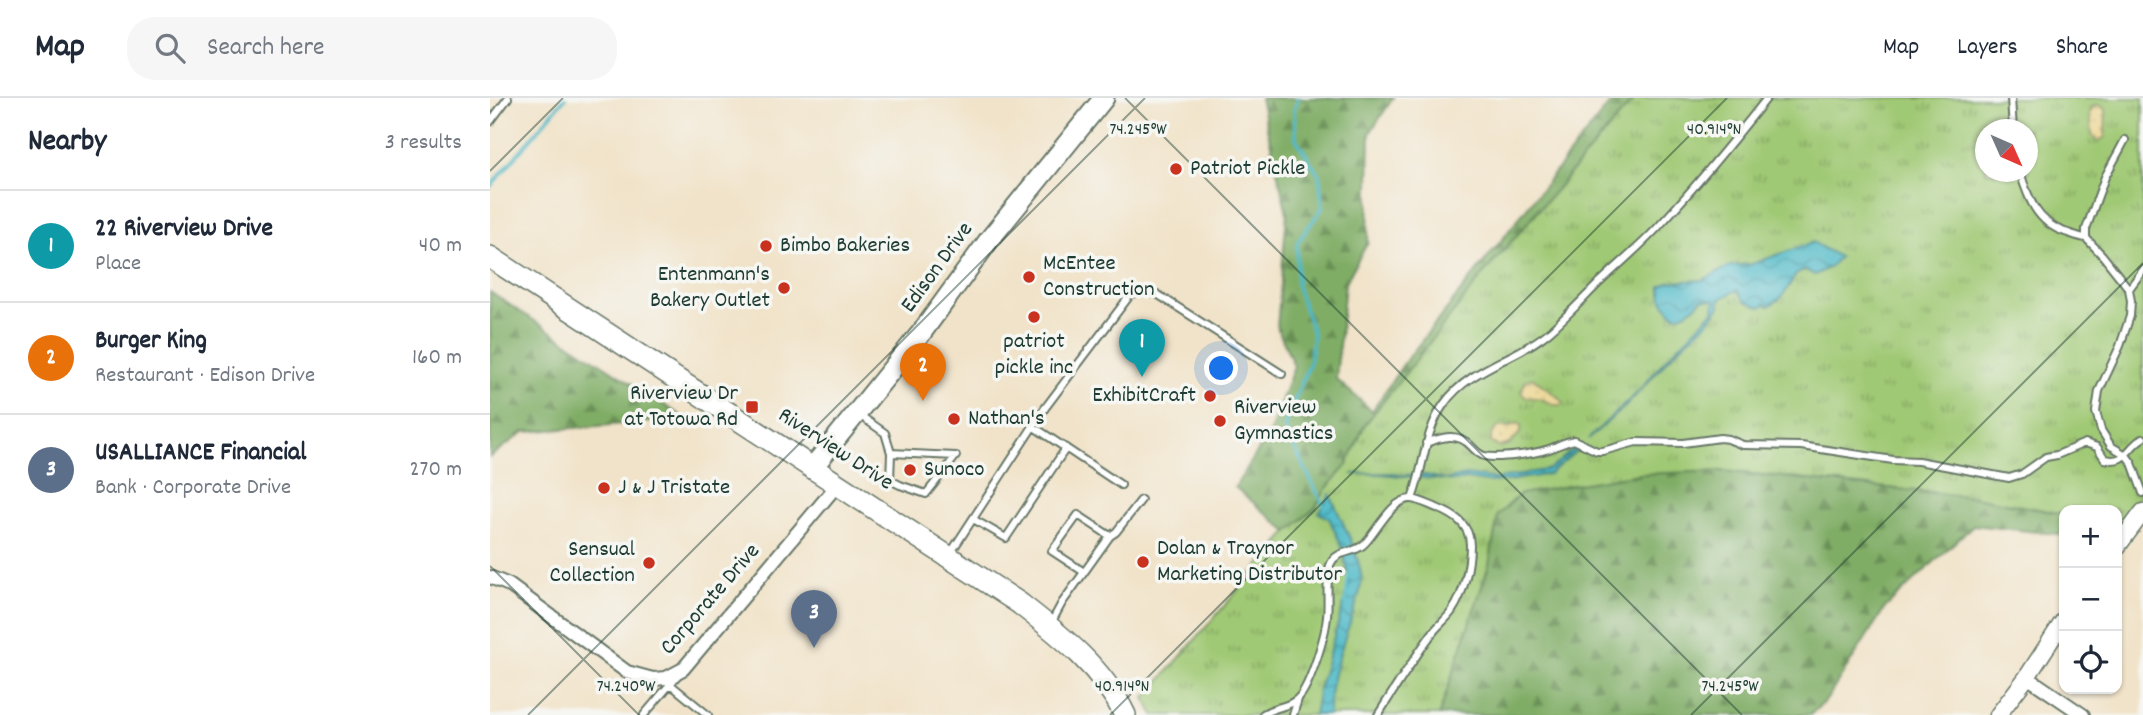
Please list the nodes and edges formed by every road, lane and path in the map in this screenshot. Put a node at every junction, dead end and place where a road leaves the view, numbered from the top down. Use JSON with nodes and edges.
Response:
{"nodes":[{"id":1,"x":508,"y":98,"type":"edge"},
{"id":2,"x":1104,"y":98,"type":"edge"},
{"id":3,"x":1767,"y":98,"type":"edge"},
{"id":4,"x":2011,"y":98,"type":"edge"},
{"id":5,"x":2012,"y":119,"type":"edge"},
{"id":6,"x":490,"y":122,"type":"edge"},
{"id":7,"x":2125,"y":140,"type":"dead end"},
{"id":8,"x":2023,"y":182,"type":"edge"},
{"id":9,"x":2086,"y":237,"type":"junction"},
{"id":10,"x":490,"y":257,"type":"edge"},
{"id":11,"x":2143,"y":270,"type":"edge"},
{"id":12,"x":2129,"y":289,"type":"junction"},
{"id":13,"x":1282,"y":374,"type":"dead end"},
{"id":14,"x":857,"y":413,"type":"junction"},
{"id":15,"x":1034,"y":427,"type":"junction"},
{"id":16,"x":2143,"y":438,"type":"edge"},
{"id":17,"x":1426,"y":443,"type":"junction"},
{"id":18,"x":1066,"y":448,"type":"junction"},
{"id":19,"x":891,"y":453,"type":"junction"},
{"id":20,"x":2126,"y":455,"type":"junction"},
{"id":21,"x":813,"y":467,"type":"junction"},
{"id":22,"x":838,"y":484,"type":"junction"},
{"id":23,"x":1121,"y":485,"type":"dead end"},
{"id":24,"x":2143,"y":493,"type":"edge"},
{"id":25,"x":1412,"y":499,"type":"junction"},
{"id":26,"x":1141,"y":500,"type":"dead end"},
{"id":27,"x":2143,"y":512,"type":"edge"},
{"id":28,"x":973,"y":519,"type":"junction"},
{"id":29,"x":1110,"y":536,"type":"junction"},
{"id":30,"x":2122,"y":540,"type":"edge"},
{"id":31,"x":949,"y":556,"type":"junction"},
{"id":32,"x":1084,"y":572,"type":"junction"},
{"id":33,"x":490,"y":577,"type":"edge"},
{"id":34,"x":1049,"y":626,"type":"junction"},
{"id":35,"x":2059,"y":628,"type":"edge"},
{"id":36,"x":683,"y":669,"type":"junction"},
{"id":37,"x":2027,"y":677,"type":"junction"},
{"id":38,"x":670,"y":684,"type":"junction"},
{"id":39,"x":1298,"y":699,"type":"junction"},
{"id":40,"x":644,"y":715,"type":"edge"},
{"id":41,"x":708,"y":715,"type":"edge"},
{"id":42,"x":1125,"y":715,"type":"edge"},
{"id":43,"x":1262,"y":715,"type":"edge"},
{"id":44,"x":1293,"y":715,"type":"edge"},
{"id":45,"x":1378,"y":715,"type":"edge"},
{"id":46,"x":1998,"y":715,"type":"edge"},
{"id":47,"x":2083,"y":715,"type":"edge"}],
"edges":[{"from":1,"to":6,"type":"lane"},
{"from":2,"to":14,"type":"main road","name":"Edison Drive"},
{"from":3,"to":17,"type":"lane"},
{"from":4,"to":5,"type":"lane"},
{"from":7,"to":9,"type":"lane"},
{"from":8,"to":9,"type":"lane"},
{"from":9,"to":12,"type":"lane"},
{"from":10,"to":21,"type":"main road","name":"Riverview Drive"},
{"from":11,"to":12,"type":"lane"},
{"from":12,"to":20,"type":"lane"},
{"from":13,"to":15,"type":"lane"},
{"from":14,"to":19,"type":"lane"},
{"from":14,"to":21,"type":"main road","name":"Edison Drive"},
{"from":15,"to":18,"type":"lane"},
{"from":15,"to":28,"type":"lane"},
{"from":16,"to":20,"type":"lane"},
{"from":17,"to":20,"type":"lane"},
{"from":17,"to":25,"type":"lane"},
{"from":18,"to":23,"type":"lane"},
{"from":18,"to":28,"type":"lane"},
{"from":19,"to":19,"type":"lane"},
{"from":20,"to":24,"type":"lane"},
{"from":21,"to":22,"type":"main road","name":"Riverview Drive"},
{"from":22,"to":31,"type":"main road","name":"Riverview Drive"},
{"from":22,"to":36,"type":"street","name":"Corporate Drive"},
{"from":25,"to":39,"type":"lane"},
{"from":25,"to":45,"type":"lane"},
{"from":26,"to":29,"type":"lane"},
{"from":27,"to":30,"type":"street"},
{"from":28,"to":31,"type":"lane"},
{"from":29,"to":32,"type":"lane"},
{"from":29,"to":32,"type":"lane"},
{"from":31,"to":34,"type":"main road","name":"Riverview Drive"},
{"from":32,"to":34,"type":"lane"},
{"from":33,"to":36,"type":"street","name":"Corporate Drive"},
{"from":34,"to":42,"type":"main road","name":"Riverview Drive"},
{"from":35,"to":37,"type":"street"},
{"from":36,"to":38,"type":"lane"},
{"from":37,"to":46,"type":"street"},
{"from":37,"to":47,"type":"street"},
{"from":38,"to":40,"type":"lane"},
{"from":38,"to":41,"type":"lane"},
{"from":39,"to":43,"type":"lane"},
{"from":39,"to":44,"type":"lane"}]}
